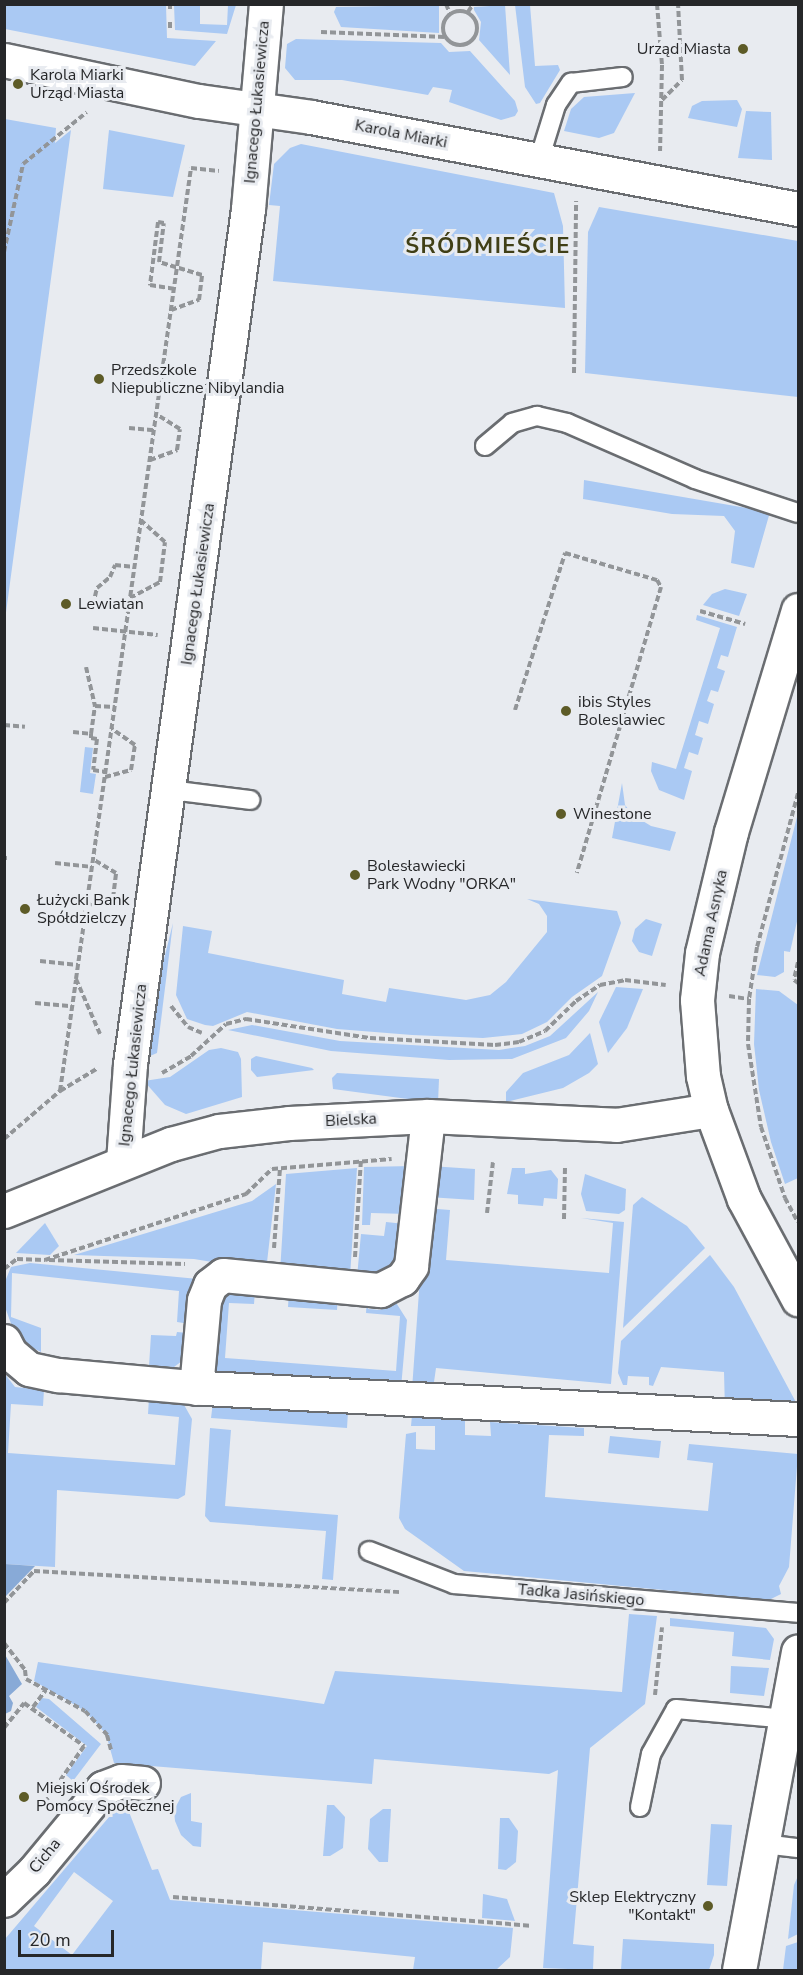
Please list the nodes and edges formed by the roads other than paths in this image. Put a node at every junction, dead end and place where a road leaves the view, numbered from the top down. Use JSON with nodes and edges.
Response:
{"nodes":[{"id":1,"x":266,"y":4,"type":"edge"},
{"id":2,"x":4,"y":60,"type":"edge"},
{"id":3,"x":623,"y":77,"type":"dead end"},
{"id":4,"x":257,"y":109,"type":"junction"},
{"id":5,"x":538,"y":160,"type":"junction"},
{"id":6,"x":798,"y":209,"type":"edge"},
{"id":7,"x":485,"y":446,"type":"dead end"},
{"id":8,"x":798,"y":513,"type":"edge"},
{"id":9,"x":798,"y":610,"type":"edge"},
{"id":10,"x":170,"y":790,"type":"junction"},
{"id":11,"x":250,"y":800,"type":"dead end"},
{"id":12,"x":711,"y":1110,"type":"junction"},
{"id":13,"x":428,"y":1116,"type":"junction"},
{"id":14,"x":123,"y":1162,"type":"junction"},
{"id":15,"x":4,"y":1211,"type":"edge"},
{"id":16,"x":798,"y":1299,"type":"edge"},
{"id":17,"x":4,"y":1341,"type":"edge"},
{"id":18,"x":196,"y":1388,"type":"junction"},
{"id":19,"x":798,"y":1419,"type":"edge"},
{"id":20,"x":369,"y":1551,"type":"dead end"},
{"id":21,"x":798,"y":1613,"type":"edge"},
{"id":22,"x":798,"y":1651,"type":"edge"},
{"id":23,"x":787,"y":1719,"type":"junction"},
{"id":24,"x":127,"y":1784,"type":"road end"},
{"id":25,"x":640,"y":1807,"type":"dead end"},
{"id":26,"x":764,"y":1844,"type":"junction"},
{"id":27,"x":798,"y":1848,"type":"edge"},
{"id":28,"x":4,"y":1900,"type":"edge"},
{"id":29,"x":739,"y":1971,"type":"edge"}],
"edges":[{"from":1,"to":4,"type":"street","name":"Ignacego Łukasiewicza"},
{"from":2,"to":4,"type":"street","name":"Karola Miarki"},
{"from":3,"to":5,"type":"lane"},
{"from":4,"to":5,"type":"street","name":"Karola Miarki"},
{"from":4,"to":10,"type":"street","name":"Ignacego Łukasiewicza"},
{"from":5,"to":6,"type":"street","name":"Karola Miarki"},
{"from":7,"to":8,"type":"lane"},
{"from":9,"to":12,"type":"street","name":"Adama Asnyka"},
{"from":10,"to":11,"type":"lane"},
{"from":10,"to":14,"type":"street","name":"Ignacego Łukasiewicza"},
{"from":12,"to":13,"type":"street","name":"Bielska"},
{"from":12,"to":16,"type":"street","name":"Adama Asnyka"},
{"from":13,"to":14,"type":"street","name":"Bielska"},
{"from":13,"to":18,"type":"street"},
{"from":14,"to":15,"type":"street","name":"Bielska"},
{"from":17,"to":18,"type":"street"},
{"from":18,"to":19,"type":"street"},
{"from":20,"to":21,"type":"lane","name":"Tadka Jasińskiego"},
{"from":22,"to":23,"type":"street"},
{"from":23,"to":25,"type":"lane"},
{"from":23,"to":26,"type":"street"},
{"from":24,"to":28,"type":"street","name":"Cicha"},
{"from":26,"to":27,"type":"lane"},
{"from":26,"to":29,"type":"street"}]}
